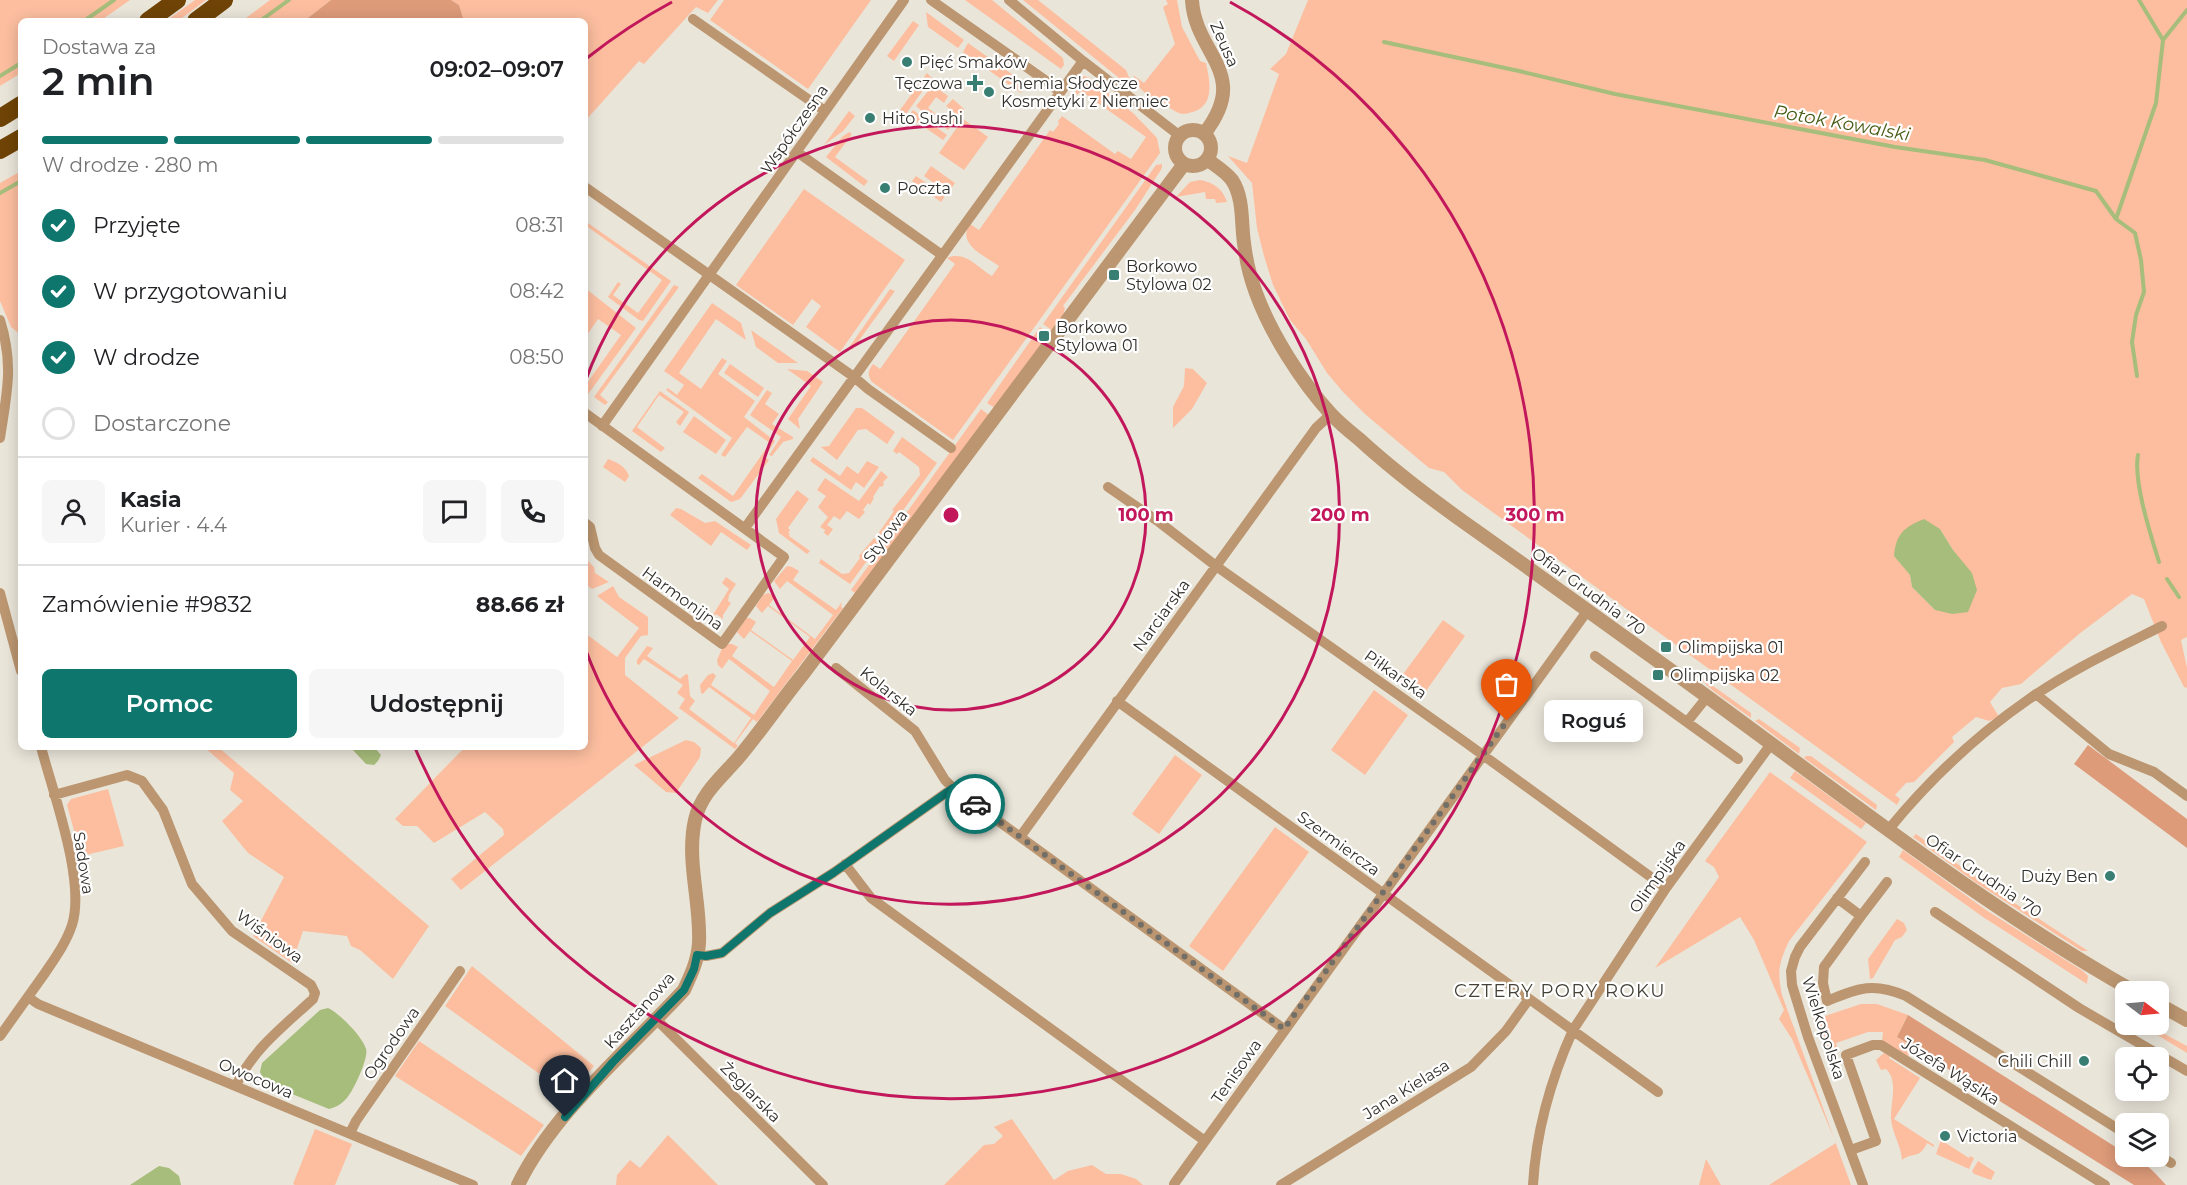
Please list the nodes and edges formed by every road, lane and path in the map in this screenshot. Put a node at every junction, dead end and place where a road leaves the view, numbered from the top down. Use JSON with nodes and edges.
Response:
{"nodes":[{"id":1,"x":177,"y":0,"type":"edge"},
{"id":2,"x":224,"y":0,"type":"edge"},
{"id":3,"x":904,"y":0,"type":"edge"},
{"id":4,"x":932,"y":0,"type":"edge"},
{"id":5,"x":1009,"y":0,"type":"edge"},
{"id":6,"x":1192,"y":0,"type":"edge"},
{"id":7,"x":152,"y":18,"type":"edge"},
{"id":8,"x":200,"y":18,"type":"edge"},
{"id":9,"x":693,"y":20,"type":"dead end"},
{"id":10,"x":1083,"y":61,"type":"junction"},
{"id":11,"x":1059,"y":92,"type":"junction"},
{"id":12,"x":18,"y":107,"type":"edge"},
{"id":13,"x":825,"y":111,"type":"junction"},
{"id":14,"x":0,"y":118,"type":"edge"},
{"id":15,"x":1204,"y":134,"type":"junction"},
{"id":16,"x":1180,"y":136,"type":"junction"},
{"id":17,"x":18,"y":140,"type":"edge"},
{"id":18,"x":0,"y":150,"type":"edge"},
{"id":19,"x":797,"y":152,"type":"junction"},
{"id":20,"x":1208,"y":160,"type":"junction"},
{"id":21,"x":1184,"y":164,"type":"junction"},
{"id":22,"x":588,"y":189,"type":"edge"},
{"id":23,"x":942,"y":255,"type":"junction"},
{"id":24,"x":708,"y":274,"type":"junction"},
{"id":25,"x":0,"y":320,"type":"edge"},
{"id":26,"x":854,"y":377,"type":"junction"},
{"id":27,"x":1330,"y":414,"type":"junction"},
{"id":28,"x":588,"y":415,"type":"edge"},
{"id":29,"x":602,"y":426,"type":"junction"},
{"id":30,"x":0,"y":438,"type":"edge"},
{"id":31,"x":951,"y":448,"type":"dead end"},
{"id":32,"x":1108,"y":487,"type":"dead end"},
{"id":33,"x":588,"y":525,"type":"edge"},
{"id":34,"x":745,"y":528,"type":"junction"},
{"id":35,"x":1216,"y":566,"type":"junction"},
{"id":36,"x":0,"y":593,"type":"edge"},
{"id":37,"x":1588,"y":610,"type":"junction"},
{"id":38,"x":2162,"y":626,"type":"dead end"},
{"id":39,"x":1595,"y":656,"type":"dead end"},
{"id":40,"x":18,"y":661,"type":"edge"},
{"id":41,"x":836,"y":668,"type":"dead end"},
{"id":42,"x":2036,"y":694,"type":"junction"},
{"id":43,"x":1707,"y":697,"type":"junction"},
{"id":44,"x":1117,"y":701,"type":"junction"},
{"id":45,"x":1687,"y":722,"type":"junction"},
{"id":46,"x":1771,"y":744,"type":"junction"},
{"id":47,"x":42,"y":750,"type":"edge"},
{"id":48,"x":1482,"y":755,"type":"junction"},
{"id":49,"x":1738,"y":759,"type":"dead end"},
{"id":50,"x":953,"y":788,"type":"junction"},
{"id":51,"x":54,"y":795,"type":"junction"},
{"id":52,"x":2187,"y":796,"type":"edge"},
{"id":53,"x":1889,"y":830,"type":"junction"},
{"id":54,"x":1020,"y":837,"type":"junction"},
{"id":55,"x":1865,"y":862,"type":"dead end"},
{"id":56,"x":845,"y":864,"type":"junction"},
{"id":57,"x":1887,"y":882,"type":"dead end"},
{"id":58,"x":1665,"y":888,"type":"junction"},
{"id":59,"x":1383,"y":893,"type":"junction"},
{"id":60,"x":1837,"y":898,"type":"junction"},
{"id":61,"x":1935,"y":912,"type":"dead end"},
{"id":62,"x":1861,"y":916,"type":"junction"},
{"id":63,"x":697,"y":955,"type":"junction"},
{"id":64,"x":460,"y":971,"type":"dead end"},
{"id":65,"x":2116,"y":981,"type":"edge"},
{"id":66,"x":28,"y":997,"type":"junction"},
{"id":67,"x":1529,"y":999,"type":"junction"},
{"id":68,"x":2169,"y":1010,"type":"edge"},
{"id":69,"x":657,"y":1020,"type":"junction"},
{"id":70,"x":2187,"y":1020,"type":"edge"},
{"id":71,"x":1284,"y":1029,"type":"junction"},
{"id":72,"x":1573,"y":1030,"type":"junction"},
{"id":73,"x":0,"y":1036,"type":"edge"},
{"id":74,"x":2187,"y":1071,"type":"edge"},
{"id":75,"x":236,"y":1086,"type":"junction"},
{"id":76,"x":1658,"y":1092,"type":"dead end"},
{"id":77,"x":2115,"y":1127,"type":"edge"},
{"id":78,"x":350,"y":1133,"type":"junction"},
{"id":79,"x":1205,"y":1141,"type":"junction"},
{"id":80,"x":1851,"y":1150,"type":"junction"},
{"id":81,"x":1174,"y":1184,"type":"edge"},
{"id":82,"x":473,"y":1185,"type":"edge"},
{"id":83,"x":518,"y":1185,"type":"edge"},
{"id":84,"x":823,"y":1185,"type":"edge"},
{"id":85,"x":1281,"y":1185,"type":"edge"},
{"id":86,"x":1533,"y":1185,"type":"edge"},
{"id":87,"x":1863,"y":1185,"type":"edge"},
{"id":88,"x":2105,"y":1185,"type":"edge"}],
"edges":[{"from":1,"to":7,"type":"highway"},
{"from":2,"to":8,"type":"highway"},
{"from":3,"to":13,"type":"street","name":"Współczesna"},
{"from":4,"to":11,"type":"street"},
{"from":5,"to":10,"type":"street"},
{"from":6,"to":15,"type":"street","name":"Zeusa"},
{"from":9,"to":13,"type":"street"},
{"from":10,"to":11,"type":"street"},
{"from":10,"to":16,"type":"street"},
{"from":11,"to":23,"type":"street"},
{"from":12,"to":14,"type":"highway"},
{"from":13,"to":19,"type":"street","name":"Współczesna"},
{"from":15,"to":16,"type":"street"},
{"from":15,"to":20,"type":"street"},
{"from":16,"to":21,"type":"street"},
{"from":17,"to":18,"type":"highway"},
{"from":19,"to":23,"type":"street"},
{"from":19,"to":24,"type":"street","name":"Współczesna"},
{"from":20,"to":21,"type":"street"},
{"from":20,"to":27,"type":"street","name":"Ofiar Grudnia '70"},
{"from":21,"to":63,"type":"street","name":"Stylowa"},
{"from":22,"to":24,"type":"street"},
{"from":23,"to":26,"type":"street"},
{"from":24,"to":26,"type":"street"},
{"from":24,"to":29,"type":"street","name":"Współczesna"},
{"from":25,"to":30,"type":"street"},
{"from":26,"to":31,"type":"street"},
{"from":26,"to":34,"type":"street"},
{"from":27,"to":35,"type":"street","name":"Narciarska"},
{"from":27,"to":37,"type":"street","name":"Ofiar Grudnia '70"},
{"from":28,"to":29,"type":"street"},
{"from":29,"to":34,"type":"street"},
{"from":32,"to":35,"type":"street","name":"Piłkarska"},
{"from":33,"to":34,"type":"street","name":"Harmonijna"},
{"from":35,"to":44,"type":"street","name":"Narciarska"},
{"from":35,"to":48,"type":"street","name":"Piłkarska"},
{"from":36,"to":40,"type":"street"},
{"from":37,"to":43,"type":"street","name":"Ofiar Grudnia '70"},
{"from":37,"to":48,"type":"street","name":"Tenisowa"},
{"from":38,"to":42,"type":"street"},
{"from":39,"to":45,"type":"street"},
{"from":41,"to":50,"type":"street","name":"Kolarska"},
{"from":42,"to":52,"type":"street"},
{"from":42,"to":53,"type":"street"},
{"from":43,"to":45,"type":"street"},
{"from":43,"to":46,"type":"street","name":"Ofiar Grudnia '70"},
{"from":44,"to":54,"type":"street","name":"Narciarska"},
{"from":44,"to":59,"type":"street","name":"Szermiercza"},
{"from":45,"to":49,"type":"street"},
{"from":46,"to":53,"type":"street","name":"Ofiar Grudnia '70"},
{"from":46,"to":58,"type":"street","name":"Olimpijska"},
{"from":47,"to":51,"type":"street","name":"Sadowa"},
{"from":48,"to":58,"type":"street","name":"Piłkarska"},
{"from":48,"to":59,"type":"street","name":"Tenisowa"},
{"from":50,"to":54,"type":"street","name":"Kolarska"},
{"from":50,"to":56,"type":"street"},
{"from":51,"to":66,"type":"street","name":"Sadowa"},
{"from":51,"to":75,"type":"street","name":"Wiśniowa"},
{"from":53,"to":65,"type":"street","name":"Ofiar Grudnia '70"},
{"from":54,"to":71,"type":"street","name":"Kolarska"},
{"from":55,"to":60,"type":"street","name":"Wielkopolska"},
{"from":56,"to":63,"type":"street"},
{"from":56,"to":79,"type":"street"},
{"from":57,"to":62,"type":"street"},
{"from":58,"to":72,"type":"street","name":"Olimpijska"},
{"from":59,"to":67,"type":"street","name":"Szermiercza"},
{"from":59,"to":71,"type":"street","name":"Tenisowa"},
{"from":60,"to":62,"type":"street"},
{"from":60,"to":80,"type":"street","name":"Wielkopolska"},
{"from":61,"to":74,"type":"street"},
{"from":62,"to":77,"type":"street"},
{"from":63,"to":69,"type":"street","name":"Kasztanowa"},
{"from":64,"to":78,"type":"street","name":"Ogrodowa"},
{"from":66,"to":73,"type":"street","name":"Sadowa"},
{"from":66,"to":75,"type":"street","name":"Owocowa"},
{"from":67,"to":72,"type":"street","name":"Szermiercza"},
{"from":67,"to":85,"type":"street","name":"Jana Kielasa"},
{"from":68,"to":70,"type":"street"},
{"from":69,"to":83,"type":"street","name":"Kasztanowa"},
{"from":69,"to":84,"type":"street","name":"Żeglarska"},
{"from":71,"to":79,"type":"street","name":"Tenisowa"},
{"from":72,"to":76,"type":"street"},
{"from":72,"to":86,"type":"street","name":"Olimpijska"},
{"from":75,"to":78,"type":"street","name":"Owocowa"},
{"from":78,"to":82,"type":"street","name":"Owocowa"},
{"from":79,"to":81,"type":"street","name":"Tenisowa"},
{"from":80,"to":87,"type":"street","name":"Wielkopolska"},
{"from":80,"to":88,"type":"street","name":"Józefa Wąsika"}]}
